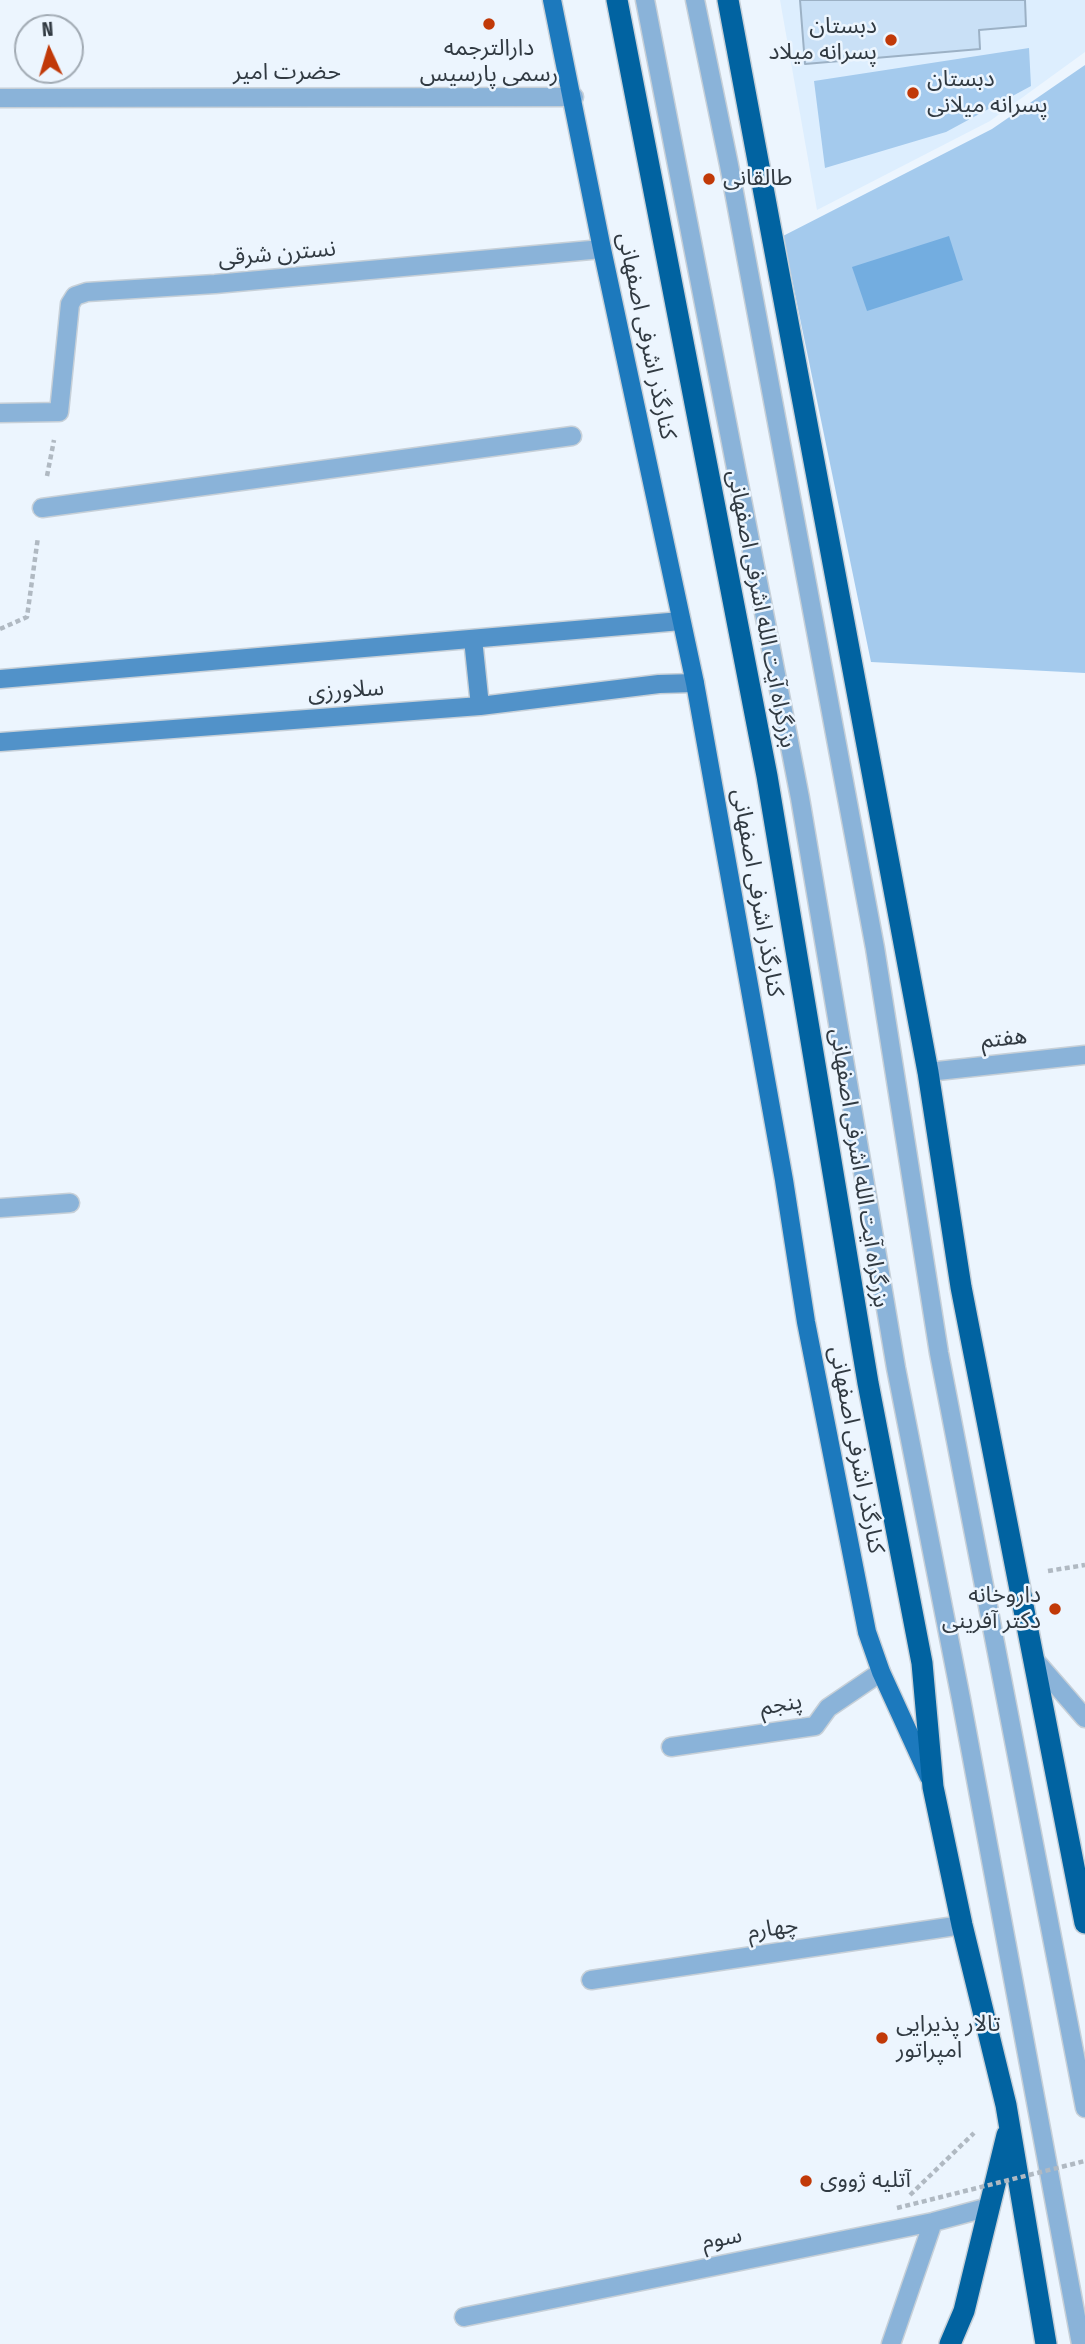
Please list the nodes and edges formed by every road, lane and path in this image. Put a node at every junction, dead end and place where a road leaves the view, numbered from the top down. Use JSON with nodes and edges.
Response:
{"nodes":[{"id":1,"x":552,"y":0,"type":"edge"},
{"id":2,"x":617,"y":0,"type":"edge"},
{"id":3,"x":645,"y":0,"type":"edge"},
{"id":4,"x":695,"y":0,"type":"edge"},
{"id":5,"x":728,"y":0,"type":"edge"},
{"id":6,"x":574,"y":97,"type":"junction"},
{"id":7,"x":0,"y":98,"type":"edge"},
{"id":8,"x":602,"y":248,"type":"junction"},
{"id":9,"x":0,"y":413,"type":"edge"},
{"id":10,"x":572,"y":436,"type":"dead end"},
{"id":11,"x":42,"y":508,"type":"dead end"},
{"id":12,"x":681,"y":621,"type":"junction"},
{"id":13,"x":473,"y":639,"type":"junction"},
{"id":14,"x":0,"y":679,"type":"edge"},
{"id":15,"x":695,"y":683,"type":"junction"},
{"id":16,"x":480,"y":706,"type":"junction"},
{"id":17,"x":0,"y":742,"type":"edge"},
{"id":18,"x":1085,"y":1055,"type":"edge"},
{"id":19,"x":928,"y":1072,"type":"junction"},
{"id":20,"x":70,"y":1202,"type":"dead end"},
{"id":21,"x":0,"y":1208,"type":"edge"},
{"id":22,"x":1031,"y":1655,"type":"junction"},
{"id":23,"x":881,"y":1672,"type":"junction"},
{"id":24,"x":1085,"y":1718,"type":"edge"},
{"id":25,"x":670,"y":1747,"type":"dead end"},
{"id":26,"x":933,"y":1787,"type":"junction"},
{"id":27,"x":1085,"y":1923,"type":"edge"},
{"id":28,"x":962,"y":1925,"type":"junction"},
{"id":29,"x":591,"y":1980,"type":"dead end"},
{"id":30,"x":1085,"y":2108,"type":"edge"},
{"id":31,"x":1009,"y":2126,"type":"junction"},
{"id":32,"x":1085,"y":2161,"type":"edge"},
{"id":33,"x":940,"y":2164,"type":"dead end"},
{"id":34,"x":989,"y":2207,"type":"junction"},
{"id":35,"x":933,"y":2222,"type":"junction"},
{"id":36,"x":464,"y":2317,"type":"dead end"},
{"id":37,"x":891,"y":2344,"type":"edge"},
{"id":38,"x":950,"y":2344,"type":"edge"},
{"id":39,"x":1046,"y":2344,"type":"edge"},
{"id":40,"x":1081,"y":2344,"type":"edge"}],
"edges":[{"from":1,"to":6,"type":"main road","name":"کنارگذر اشرفی اصفهانی"},
{"from":2,"to":26,"type":"highway","name":"بزرگراه آیت الله اشرفی اصفهانی"},
{"from":3,"to":40,"type":"street"},
{"from":4,"to":30,"type":"street"},
{"from":5,"to":19,"type":"highway"},
{"from":6,"to":7,"type":"street","name":"حضرت امیر"},
{"from":6,"to":8,"type":"main road","name":"کنارگذر اشرفی اصفهانی"},
{"from":8,"to":9,"type":"street","name":"نسترن شرقی"},
{"from":8,"to":12,"type":"main road","name":"کنارگذر اشرفی اصفهانی"},
{"from":10,"to":11,"type":"street"},
{"from":12,"to":13,"type":"street","name":"سلاورزی"},
{"from":12,"to":15,"type":"main road","name":"کنارگذر اشرفی اصفهانی"},
{"from":13,"to":14,"type":"street","name":"سلاورزی"},
{"from":13,"to":16,"type":"street"},
{"from":15,"to":16,"type":"street","name":"سلاورزی"},
{"from":15,"to":23,"type":"main road","name":"کنارگذر اشرفی اصفهانی"},
{"from":16,"to":17,"type":"street","name":"سلاورزی"},
{"from":18,"to":19,"type":"street","name":"هفتم"},
{"from":19,"to":22,"type":"highway"},
{"from":20,"to":21,"type":"street"},
{"from":22,"to":24,"type":"street"},
{"from":22,"to":27,"type":"highway"},
{"from":23,"to":25,"type":"street","name":"پنجم"},
{"from":23,"to":26,"type":"main road","name":"کنارگذر اشرفی اصفهانی"},
{"from":26,"to":28,"type":"highway","name":"بزرگراه آیت الله اشرفی اصفهانی"},
{"from":28,"to":29,"type":"street","name":"چهارم"},
{"from":28,"to":31,"type":"highway","name":"بزرگراه آیت الله اشرفی اصفهانی"},
{"from":31,"to":34,"type":"highway"},
{"from":31,"to":39,"type":"highway","name":"بزرگراه آیت الله اشرفی اصفهانی"},
{"from":32,"to":33,"type":"path","bridge":true},
{"from":34,"to":35,"type":"street","name":"سوم"},
{"from":34,"to":38,"type":"highway"},
{"from":35,"to":36,"type":"street","name":"سوم"},
{"from":35,"to":37,"type":"street"}]}
